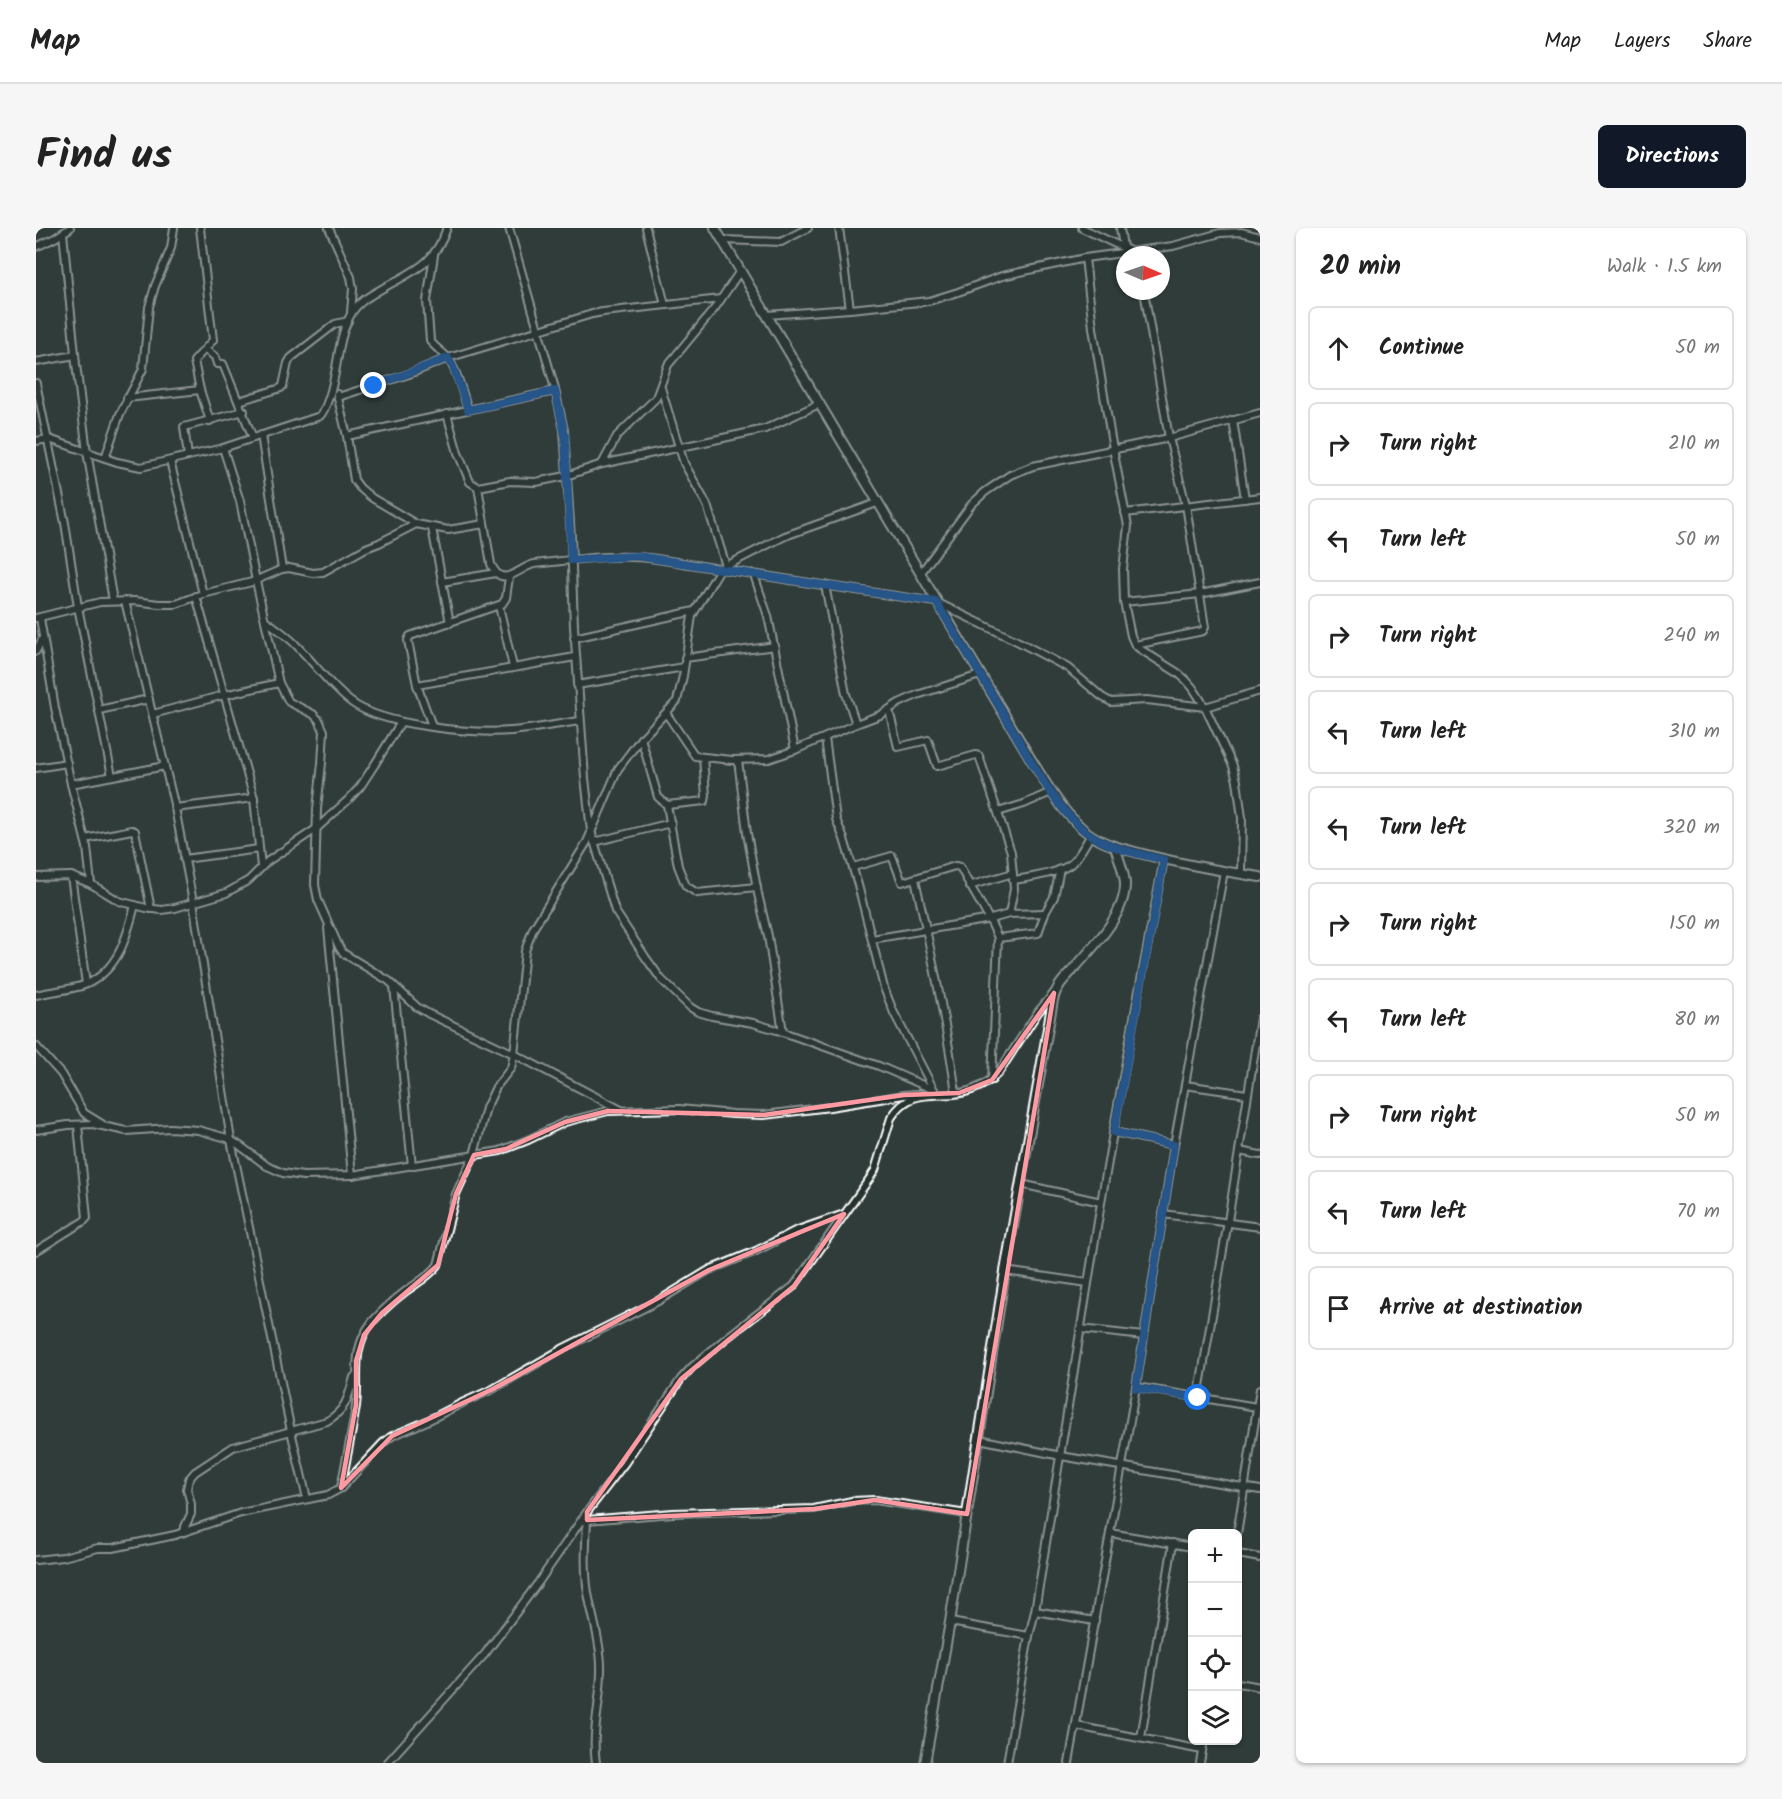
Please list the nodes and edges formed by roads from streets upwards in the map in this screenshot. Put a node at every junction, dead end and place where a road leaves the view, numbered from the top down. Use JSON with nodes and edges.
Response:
{"nodes":[{"id":1,"x":70,"y":228,"type":"edge"},
{"id":2,"x":174,"y":228,"type":"edge"},
{"id":3,"x":200,"y":228,"type":"edge"},
{"id":4,"x":329,"y":228,"type":"edge"},
{"id":5,"x":447,"y":228,"type":"edge"},
{"id":6,"x":509,"y":228,"type":"edge"},
{"id":7,"x":646,"y":228,"type":"edge"},
{"id":8,"x":715,"y":228,"type":"edge"},
{"id":9,"x":808,"y":228,"type":"edge"},
{"id":10,"x":839,"y":228,"type":"edge"},
{"id":11,"x":1082,"y":228,"type":"edge"},
{"id":12,"x":1120,"y":228,"type":"edge"},
{"id":13,"x":1228,"y":228,"type":"edge"},
{"id":14,"x":63,"y":233,"type":"junction"},
{"id":15,"x":1220,"y":233,"type":"junction"},
{"id":16,"x":1260,"y":237,"type":"edge"},
{"id":17,"x":722,"y":240,"type":"junction"},
{"id":18,"x":1119,"y":246,"type":"edge"},
{"id":19,"x":1123,"y":246,"type":"edge"},
{"id":20,"x":1170,"y":246,"type":"edge"},
{"id":21,"x":36,"y":247,"type":"edge"},
{"id":22,"x":434,"y":254,"type":"junction"},
{"id":23,"x":1116,"y":254,"type":"edge"},
{"id":24,"x":1085,"y":258,"type":"junction"},
{"id":25,"x":740,"y":271,"type":"junction"},
{"id":26,"x":721,"y":299,"type":"junction"},
{"id":27,"x":1146,"y":300,"type":"edge"},
{"id":28,"x":665,"y":305,"type":"junction"},
{"id":29,"x":850,"y":309,"type":"junction"},
{"id":30,"x":351,"y":313,"type":"junction"},
{"id":31,"x":766,"y":315,"type":"junction"},
{"id":32,"x":348,"y":321,"type":"junction"},
{"id":33,"x":538,"y":331,"type":"junction"},
{"id":34,"x":205,"y":349,"type":"junction"},
{"id":35,"x":75,"y":355,"type":"junction"},
{"id":36,"x":448,"y":358,"type":"junction"},
{"id":37,"x":36,"y":362,"type":"edge"},
{"id":38,"x":36,"y":384,"type":"edge"},
{"id":39,"x":334,"y":385,"type":"junction"},
{"id":40,"x":661,"y":387,"type":"junction"},
{"id":41,"x":200,"y":390,"type":"junction"},
{"id":42,"x":555,"y":391,"type":"junction"},
{"id":43,"x":338,"y":397,"type":"junction"},
{"id":44,"x":127,"y":398,"type":"junction"},
{"id":45,"x":239,"y":401,"type":"junction"},
{"id":46,"x":819,"y":404,"type":"junction"},
{"id":47,"x":468,"y":410,"type":"junction"},
{"id":48,"x":244,"y":411,"type":"junction"},
{"id":49,"x":1260,"y":413,"type":"edge"},
{"id":50,"x":447,"y":414,"type":"junction"},
{"id":51,"x":210,"y":420,"type":"junction"},
{"id":52,"x":1233,"y":420,"type":"junction"},
{"id":53,"x":261,"y":435,"type":"junction"},
{"id":54,"x":347,"y":436,"type":"junction"},
{"id":55,"x":253,"y":438,"type":"junction"},
{"id":56,"x":1169,"y":438,"type":"junction"},
{"id":57,"x":48,"y":439,"type":"junction"},
{"id":58,"x":36,"y":441,"type":"edge"},
{"id":59,"x":223,"y":448,"type":"junction"},
{"id":60,"x":679,"y":448,"type":"junction"},
{"id":61,"x":1113,"y":449,"type":"junction"},
{"id":62,"x":87,"y":452,"type":"junction"},
{"id":63,"x":189,"y":456,"type":"junction"},
{"id":64,"x":105,"y":458,"type":"junction"},
{"id":65,"x":170,"y":461,"type":"junction"},
{"id":66,"x":602,"y":464,"type":"junction"},
{"id":67,"x":566,"y":476,"type":"junction"},
{"id":68,"x":478,"y":487,"type":"junction"},
{"id":69,"x":1260,"y":497,"type":"edge"},
{"id":70,"x":1245,"y":499,"type":"junction"},
{"id":71,"x":877,"y":503,"type":"junction"},
{"id":72,"x":1186,"y":505,"type":"junction"},
{"id":73,"x":1125,"y":513,"type":"junction"},
{"id":74,"x":416,"y":524,"type":"junction"},
{"id":75,"x":484,"y":524,"type":"junction"},
{"id":76,"x":432,"y":528,"type":"junction"},
{"id":77,"x":571,"y":560,"type":"junction"},
{"id":78,"x":723,"y":568,"type":"junction"},
{"id":79,"x":282,"y":569,"type":"junction"},
{"id":80,"x":496,"y":573,"type":"junction"},
{"id":81,"x":920,"y":574,"type":"junction"},
{"id":82,"x":754,"y":575,"type":"junction"},
{"id":83,"x":509,"y":577,"type":"junction"},
{"id":84,"x":256,"y":581,"type":"junction"},
{"id":85,"x":442,"y":582,"type":"junction"},
{"id":86,"x":1260,"y":582,"type":"edge"},
{"id":87,"x":825,"y":585,"type":"junction"},
{"id":88,"x":1200,"y":594,"type":"junction"},
{"id":89,"x":200,"y":595,"type":"junction"},
{"id":90,"x":113,"y":601,"type":"junction"},
{"id":91,"x":125,"y":601,"type":"junction"},
{"id":92,"x":936,"y":602,"type":"junction"},
{"id":93,"x":1124,"y":602,"type":"junction"},
{"id":94,"x":499,"y":606,"type":"junction"},
{"id":95,"x":78,"y":607,"type":"junction"},
{"id":96,"x":694,"y":611,"type":"junction"},
{"id":97,"x":38,"y":618,"type":"edge"},
{"id":98,"x":265,"y":620,"type":"junction"},
{"id":99,"x":450,"y":623,"type":"junction"},
{"id":100,"x":43,"y":637,"type":"junction"},
{"id":101,"x":574,"y":638,"type":"junction"},
{"id":102,"x":1136,"y":645,"type":"junction"},
{"id":103,"x":775,"y":646,"type":"junction"},
{"id":104,"x":36,"y":651,"type":"edge"},
{"id":105,"x":575,"y":657,"type":"junction"},
{"id":106,"x":686,"y":658,"type":"junction"},
{"id":107,"x":513,"y":667,"type":"junction"},
{"id":108,"x":684,"y":667,"type":"junction"},
{"id":109,"x":980,"y":675,"type":"junction"},
{"id":110,"x":279,"y":683,"type":"junction"},
{"id":111,"x":417,"y":685,"type":"junction"},
{"id":112,"x":577,"y":685,"type":"junction"},
{"id":113,"x":1260,"y":692,"type":"edge"},
{"id":114,"x":224,"y":695,"type":"junction"},
{"id":115,"x":149,"y":699,"type":"junction"},
{"id":116,"x":1206,"y":707,"type":"junction"},
{"id":117,"x":99,"y":710,"type":"junction"},
{"id":118,"x":889,"y":710,"type":"junction"},
{"id":119,"x":666,"y":712,"type":"junction"},
{"id":120,"x":153,"y":714,"type":"junction"},
{"id":121,"x":580,"y":721,"type":"junction"},
{"id":122,"x":401,"y":722,"type":"junction"},
{"id":123,"x":856,"y":724,"type":"junction"},
{"id":124,"x":432,"y":726,"type":"junction"},
{"id":125,"x":641,"y":738,"type":"junction"},
{"id":126,"x":825,"y":738,"type":"junction"},
{"id":127,"x":795,"y":750,"type":"junction"},
{"id":128,"x":703,"y":757,"type":"junction"},
{"id":129,"x":738,"y":760,"type":"junction"},
{"id":130,"x":67,"y":763,"type":"junction"},
{"id":131,"x":165,"y":766,"type":"junction"},
{"id":132,"x":36,"y":768,"type":"edge"},
{"id":133,"x":112,"y":776,"type":"junction"},
{"id":134,"x":71,"y":784,"type":"junction"},
{"id":135,"x":1052,"y":792,"type":"junction"},
{"id":136,"x":254,"y":798,"type":"junction"},
{"id":137,"x":667,"y":805,"type":"junction"},
{"id":138,"x":175,"y":808,"type":"junction"},
{"id":139,"x":998,"y":812,"type":"junction"},
{"id":140,"x":671,"y":823,"type":"junction"},
{"id":141,"x":316,"y":829,"type":"junction"},
{"id":142,"x":591,"y":831,"type":"junction"},
{"id":143,"x":1091,"y":835,"type":"junction"},
{"id":144,"x":85,"y":839,"type":"junction"},
{"id":145,"x":594,"y":842,"type":"junction"},
{"id":146,"x":1115,"y":847,"type":"junction"},
{"id":147,"x":260,"y":849,"type":"junction"},
{"id":148,"x":184,"y":859,"type":"junction"},
{"id":149,"x":1164,"y":860,"type":"junction"},
{"id":150,"x":261,"y":867,"type":"junction"},
{"id":151,"x":853,"y":867,"type":"junction"},
{"id":152,"x":1060,"y":869,"type":"junction"},
{"id":153,"x":1224,"y":871,"type":"junction"},
{"id":154,"x":1241,"y":874,"type":"junction"},
{"id":155,"x":71,"y":876,"type":"junction"},
{"id":156,"x":1013,"y":876,"type":"junction"},
{"id":157,"x":36,"y":877,"type":"edge"},
{"id":158,"x":1260,"y":877,"type":"edge"},
{"id":159,"x":915,"y":879,"type":"junction"},
{"id":160,"x":91,"y":884,"type":"junction"},
{"id":161,"x":969,"y":886,"type":"junction"},
{"id":162,"x":757,"y":887,"type":"junction"},
{"id":163,"x":193,"y":902,"type":"junction"},
{"id":164,"x":135,"y":905,"type":"junction"},
{"id":165,"x":151,"y":909,"type":"junction"},
{"id":166,"x":1045,"y":913,"type":"junction"},
{"id":167,"x":1009,"y":914,"type":"junction"},
{"id":168,"x":991,"y":919,"type":"junction"},
{"id":169,"x":327,"y":923,"type":"junction"},
{"id":170,"x":927,"y":930,"type":"junction"},
{"id":171,"x":998,"y":938,"type":"junction"},
{"id":172,"x":872,"y":939,"type":"junction"},
{"id":173,"x":86,"y":984,"type":"junction"},
{"id":174,"x":394,"y":986,"type":"junction"},
{"id":175,"x":1054,"y":993,"type":"junction"},
{"id":176,"x":36,"y":995,"type":"edge"},
{"id":177,"x":1260,"y":1018,"type":"edge"},
{"id":178,"x":783,"y":1032,"type":"junction"},
{"id":179,"x":36,"y":1046,"type":"edge"},
{"id":180,"x":514,"y":1054,"type":"junction"},
{"id":181,"x":992,"y":1080,"type":"junction"},
{"id":182,"x":1185,"y":1085,"type":"junction"},
{"id":183,"x":934,"y":1092,"type":"junction"},
{"id":184,"x":956,"y":1093,"type":"junction"},
{"id":185,"x":923,"y":1094,"type":"junction"},
{"id":186,"x":1247,"y":1094,"type":"junction"},
{"id":187,"x":622,"y":1110,"type":"junction"},
{"id":188,"x":78,"y":1125,"type":"junction"},
{"id":189,"x":105,"y":1125,"type":"junction"},
{"id":190,"x":36,"y":1131,"type":"edge"},
{"id":191,"x":1114,"y":1132,"type":"junction"},
{"id":192,"x":231,"y":1140,"type":"junction"},
{"id":193,"x":1174,"y":1145,"type":"junction"},
{"id":194,"x":1239,"y":1151,"type":"junction"},
{"id":195,"x":474,"y":1155,"type":"junction"},
{"id":196,"x":1260,"y":1155,"type":"edge"},
{"id":197,"x":412,"y":1166,"type":"junction"},
{"id":198,"x":352,"y":1175,"type":"junction"},
{"id":199,"x":1021,"y":1184,"type":"junction"},
{"id":200,"x":1101,"y":1202,"type":"junction"},
{"id":201,"x":844,"y":1214,"type":"junction"},
{"id":202,"x":1163,"y":1214,"type":"junction"},
{"id":203,"x":1228,"y":1221,"type":"junction"},
{"id":204,"x":1260,"y":1227,"type":"edge"},
{"id":205,"x":36,"y":1251,"type":"edge"},
{"id":206,"x":1005,"y":1271,"type":"junction"},
{"id":207,"x":1088,"y":1283,"type":"junction"},
{"id":208,"x":1080,"y":1329,"type":"junction"},
{"id":209,"x":1144,"y":1336,"type":"junction"},
{"id":210,"x":356,"y":1371,"type":"junction"},
{"id":211,"x":1136,"y":1388,"type":"junction"},
{"id":212,"x":1260,"y":1389,"type":"edge"},
{"id":213,"x":1198,"y":1398,"type":"junction"},
{"id":214,"x":1257,"y":1407,"type":"junction"},
{"id":215,"x":291,"y":1431,"type":"junction"},
{"id":216,"x":979,"y":1439,"type":"junction"},
{"id":217,"x":1061,"y":1456,"type":"junction"},
{"id":218,"x":1121,"y":1467,"type":"junction"},
{"id":219,"x":341,"y":1488,"type":"junction"},
{"id":220,"x":1245,"y":1488,"type":"junction"},
{"id":221,"x":1260,"y":1490,"type":"edge"},
{"id":222,"x":307,"y":1499,"type":"junction"},
{"id":223,"x":587,"y":1512,"type":"junction"},
{"id":224,"x":967,"y":1514,"type":"junction"},
{"id":225,"x":587,"y":1520,"type":"junction"},
{"id":226,"x":1238,"y":1529,"type":"edge"},
{"id":227,"x":182,"y":1533,"type":"junction"},
{"id":228,"x":1110,"y":1533,"type":"junction"},
{"id":229,"x":1173,"y":1543,"type":"junction"},
{"id":230,"x":1188,"y":1546,"type":"edge"},
{"id":231,"x":1242,"y":1555,"type":"edge"},
{"id":232,"x":1260,"y":1558,"type":"edge"},
{"id":233,"x":36,"y":1560,"type":"edge"},
{"id":234,"x":1035,"y":1611,"type":"junction"},
{"id":235,"x":1095,"y":1621,"type":"junction"},
{"id":236,"x":950,"y":1622,"type":"junction"},
{"id":237,"x":1029,"y":1636,"type":"junction"},
{"id":238,"x":1242,"y":1684,"type":"edge"},
{"id":239,"x":1260,"y":1687,"type":"edge"},
{"id":240,"x":1076,"y":1726,"type":"junction"},
{"id":241,"x":1141,"y":1738,"type":"junction"},
{"id":242,"x":1203,"y":1745,"type":"edge"},
{"id":243,"x":1202,"y":1750,"type":"junction"},
{"id":244,"x":387,"y":1763,"type":"edge"},
{"id":245,"x":596,"y":1763,"type":"edge"},
{"id":246,"x":925,"y":1763,"type":"edge"},
{"id":247,"x":1007,"y":1763,"type":"edge"},
{"id":248,"x":1069,"y":1763,"type":"edge"},
{"id":249,"x":1200,"y":1763,"type":"edge"}],
"edges":[{"from":1,"to":14,"type":"street"},
{"from":2,"to":44,"type":"street"},
{"from":3,"to":34,"type":"street"},
{"from":4,"to":30,"type":"street"},
{"from":5,"to":22,"type":"street"},
{"from":6,"to":33,"type":"street"},
{"from":7,"to":28,"type":"street"},
{"from":8,"to":17,"type":"street"},
{"from":9,"to":17,"type":"street"},
{"from":10,"to":29,"type":"street"},
{"from":11,"to":18,"type":"street"},
{"from":12,"to":19,"type":"street"},
{"from":13,"to":15,"type":"street"},
{"from":14,"to":21,"type":"street"},
{"from":14,"to":35,"type":"street"},
{"from":15,"to":16,"type":"street"},
{"from":15,"to":20,"type":"street"},
{"from":17,"to":25,"type":"street"},
{"from":22,"to":30,"type":"street"},
{"from":22,"to":36,"type":"street"},
{"from":23,"to":24,"type":"street"},
{"from":24,"to":29,"type":"street"},
{"from":24,"to":61,"type":"street"},
{"from":25,"to":26,"type":"street"},
{"from":25,"to":31,"type":"street"},
{"from":26,"to":28,"type":"street"},
{"from":26,"to":40,"type":"street"},
{"from":27,"to":56,"type":"street"},
{"from":28,"to":33,"type":"street"},
{"from":29,"to":31,"type":"street"},
{"from":30,"to":32,"type":"street"},
{"from":31,"to":46,"type":"street"},
{"from":32,"to":39,"type":"street"},
{"from":32,"to":45,"type":"street"},
{"from":33,"to":36,"type":"street"},
{"from":33,"to":42,"type":"street"},
{"from":34,"to":41,"type":"street"},
{"from":34,"to":45,"type":"street"},
{"from":35,"to":37,"type":"street"},
{"from":35,"to":62,"type":"street"},
{"from":36,"to":43,"type":"street"},
{"from":36,"to":47,"type":"street"},
{"from":38,"to":57,"type":"street"},
{"from":39,"to":43,"type":"street"},
{"from":39,"to":53,"type":"street"},
{"from":40,"to":60,"type":"street"},
{"from":40,"to":66,"type":"street"},
{"from":41,"to":44,"type":"street"},
{"from":41,"to":51,"type":"street"},
{"from":42,"to":47,"type":"street"},
{"from":42,"to":67,"type":"street"},
{"from":43,"to":54,"type":"street"},
{"from":44,"to":64,"type":"street"},
{"from":45,"to":48,"type":"street"},
{"from":46,"to":60,"type":"street"},
{"from":46,"to":71,"type":"street"},
{"from":47,"to":50,"type":"street"},
{"from":48,"to":51,"type":"street"},
{"from":48,"to":55,"type":"street"},
{"from":49,"to":52,"type":"street"},
{"from":50,"to":54,"type":"street"},
{"from":50,"to":68,"type":"street"},
{"from":51,"to":63,"type":"street"},
{"from":52,"to":56,"type":"street"},
{"from":52,"to":70,"type":"street"},
{"from":53,"to":55,"type":"street"},
{"from":53,"to":79,"type":"street"},
{"from":54,"to":74,"type":"street"},
{"from":55,"to":59,"type":"street"},
{"from":56,"to":61,"type":"street"},
{"from":56,"to":72,"type":"street"},
{"from":57,"to":58,"type":"street"},
{"from":57,"to":62,"type":"street"},
{"from":57,"to":95,"type":"street"},
{"from":59,"to":63,"type":"street"},
{"from":59,"to":84,"type":"street"},
{"from":60,"to":66,"type":"street"},
{"from":60,"to":78,"type":"street"},
{"from":61,"to":73,"type":"street"},
{"from":61,"to":81,"type":"street"},
{"from":62,"to":64,"type":"street"},
{"from":62,"to":90,"type":"street"},
{"from":63,"to":65,"type":"street"},
{"from":64,"to":65,"type":"street"},
{"from":65,"to":89,"type":"street"},
{"from":66,"to":67,"type":"street"},
{"from":67,"to":68,"type":"street"},
{"from":67,"to":77,"type":"street"},
{"from":68,"to":75,"type":"street"},
{"from":69,"to":70,"type":"street"},
{"from":70,"to":72,"type":"street"},
{"from":71,"to":78,"type":"street"},
{"from":71,"to":81,"type":"street"},
{"from":72,"to":73,"type":"street"},
{"from":72,"to":88,"type":"street"},
{"from":73,"to":93,"type":"street"},
{"from":74,"to":76,"type":"street"},
{"from":74,"to":79,"type":"street"},
{"from":75,"to":76,"type":"street"},
{"from":75,"to":80,"type":"street"},
{"from":76,"to":85,"type":"street"},
{"from":77,"to":78,"type":"street"},
{"from":77,"to":83,"type":"street"},
{"from":77,"to":101,"type":"street"},
{"from":78,"to":82,"type":"street"},
{"from":78,"to":96,"type":"street"},
{"from":79,"to":84,"type":"street"},
{"from":80,"to":83,"type":"street"},
{"from":80,"to":85,"type":"street"},
{"from":81,"to":92,"type":"street"},
{"from":82,"to":87,"type":"street"},
{"from":82,"to":103,"type":"street"},
{"from":83,"to":94,"type":"street"},
{"from":84,"to":89,"type":"street"},
{"from":84,"to":98,"type":"street"},
{"from":85,"to":99,"type":"street"},
{"from":86,"to":88,"type":"street"},
{"from":87,"to":92,"type":"street"},
{"from":87,"to":123,"type":"street"},
{"from":88,"to":93,"type":"street"},
{"from":88,"to":102,"type":"street"},
{"from":89,"to":91,"type":"street"},
{"from":89,"to":114,"type":"street"},
{"from":90,"to":91,"type":"street"},
{"from":90,"to":95,"type":"street"},
{"from":91,"to":115,"type":"street"},
{"from":92,"to":109,"type":"street"},
{"from":92,"to":116,"type":"street"},
{"from":93,"to":102,"type":"street"},
{"from":94,"to":99,"type":"street"},
{"from":94,"to":107,"type":"street"},
{"from":95,"to":97,"type":"street"},
{"from":95,"to":117,"type":"street"},
{"from":96,"to":101,"type":"street"},
{"from":96,"to":106,"type":"street"},
{"from":97,"to":100,"type":"street"},
{"from":98,"to":110,"type":"street"},
{"from":98,"to":122,"type":"street"},
{"from":99,"to":111,"type":"street"},
{"from":100,"to":104,"type":"street"},
{"from":100,"to":130,"type":"street"},
{"from":101,"to":105,"type":"street"},
{"from":102,"to":116,"type":"street"},
{"from":103,"to":106,"type":"street"},
{"from":103,"to":127,"type":"street"},
{"from":105,"to":107,"type":"street"},
{"from":105,"to":112,"type":"street"},
{"from":106,"to":108,"type":"street"},
{"from":107,"to":111,"type":"street"},
{"from":108,"to":112,"type":"street"},
{"from":108,"to":119,"type":"street"},
{"from":109,"to":118,"type":"street"},
{"from":109,"to":135,"type":"street"},
{"from":110,"to":114,"type":"street"},
{"from":110,"to":141,"type":"street"},
{"from":111,"to":124,"type":"street"},
{"from":112,"to":121,"type":"street"},
{"from":113,"to":116,"type":"street"},
{"from":114,"to":120,"type":"street"},
{"from":114,"to":136,"type":"street"},
{"from":115,"to":117,"type":"street"},
{"from":115,"to":120,"type":"street"},
{"from":116,"to":154,"type":"street"},
{"from":117,"to":133,"type":"street"},
{"from":118,"to":123,"type":"street"},
{"from":118,"to":139,"type":"street"},
{"from":119,"to":125,"type":"street"},
{"from":119,"to":128,"type":"street"},
{"from":120,"to":131,"type":"street"},
{"from":121,"to":124,"type":"street"},
{"from":121,"to":142,"type":"street"},
{"from":122,"to":124,"type":"street"},
{"from":122,"to":141,"type":"street"},
{"from":123,"to":126,"type":"street"},
{"from":125,"to":137,"type":"street"},
{"from":125,"to":142,"type":"street"},
{"from":126,"to":127,"type":"street"},
{"from":126,"to":151,"type":"street"},
{"from":127,"to":129,"type":"street"},
{"from":128,"to":129,"type":"street"},
{"from":128,"to":137,"type":"street"},
{"from":129,"to":162,"type":"street"},
{"from":130,"to":132,"type":"street"},
{"from":130,"to":134,"type":"street"},
{"from":131,"to":133,"type":"street"},
{"from":131,"to":138,"type":"street"},
{"from":133,"to":134,"type":"street"},
{"from":134,"to":144,"type":"street"},
{"from":135,"to":139,"type":"street"},
{"from":135,"to":143,"type":"street"},
{"from":136,"to":138,"type":"street"},
{"from":136,"to":147,"type":"street"},
{"from":137,"to":140,"type":"street"},
{"from":138,"to":148,"type":"street"},
{"from":139,"to":156,"type":"street"},
{"from":140,"to":145,"type":"street"},
{"from":140,"to":162,"type":"street"},
{"from":141,"to":150,"type":"street"},
{"from":141,"to":169,"type":"street"},
{"from":142,"to":145,"type":"street"},
{"from":142,"to":180,"type":"street"},
{"from":143,"to":146,"type":"street"},
{"from":143,"to":152,"type":"street"},
{"from":144,"to":160,"type":"street"},
{"from":144,"to":165,"type":"street"},
{"from":145,"to":178,"type":"street"},
{"from":146,"to":149,"type":"street"},
{"from":146,"to":175,"type":"street"},
{"from":147,"to":148,"type":"street"},
{"from":147,"to":150,"type":"street"},
{"from":148,"to":163,"type":"street"},
{"from":149,"to":153,"type":"street"},
{"from":149,"to":191,"type":"street"},
{"from":150,"to":163,"type":"street"},
{"from":151,"to":159,"type":"street"},
{"from":151,"to":172,"type":"street"},
{"from":152,"to":156,"type":"street"},
{"from":152,"to":166,"type":"street"},
{"from":153,"to":154,"type":"street"},
{"from":153,"to":182,"type":"street"},
{"from":154,"to":158,"type":"street"},
{"from":155,"to":157,"type":"street"},
{"from":155,"to":160,"type":"street"},
{"from":155,"to":173,"type":"street"},
{"from":156,"to":161,"type":"street"},
{"from":156,"to":167,"type":"street"},
{"from":159,"to":161,"type":"street"},
{"from":159,"to":170,"type":"street"},
{"from":160,"to":164,"type":"street"},
{"from":161,"to":168,"type":"street"},
{"from":162,"to":178,"type":"street"},
{"from":163,"to":165,"type":"street"},
{"from":163,"to":192,"type":"street"},
{"from":164,"to":165,"type":"street"},
{"from":164,"to":173,"type":"street"},
{"from":166,"to":167,"type":"street"},
{"from":166,"to":171,"type":"street"},
{"from":167,"to":168,"type":"street"},
{"from":168,"to":170,"type":"street"},
{"from":168,"to":171,"type":"street"},
{"from":169,"to":174,"type":"street"},
{"from":169,"to":198,"type":"street"},
{"from":170,"to":172,"type":"street"},
{"from":170,"to":184,"type":"street"},
{"from":171,"to":181,"type":"street"},
{"from":172,"to":183,"type":"street"},
{"from":173,"to":176,"type":"street"},
{"from":174,"to":180,"type":"street"},
{"from":174,"to":197,"type":"street"},
{"from":175,"to":181,"type":"street"},
{"from":175,"to":199,"type":"street"},
{"from":177,"to":186,"type":"street"},
{"from":178,"to":183,"type":"street"},
{"from":179,"to":189,"type":"street"},
{"from":180,"to":187,"type":"street"},
{"from":180,"to":195,"type":"street"},
{"from":181,"to":184,"type":"street"},
{"from":182,"to":186,"type":"street"},
{"from":182,"to":193,"type":"street"},
{"from":183,"to":184,"type":"street"},
{"from":183,"to":185,"type":"street"},
{"from":185,"to":187,"type":"street"},
{"from":185,"to":201,"type":"street"},
{"from":186,"to":194,"type":"street"},
{"from":187,"to":195,"type":"street"},
{"from":188,"to":189,"type":"street"},
{"from":188,"to":190,"type":"street"},
{"from":188,"to":205,"type":"street"},
{"from":189,"to":192,"type":"street"},
{"from":191,"to":193,"type":"street"},
{"from":191,"to":200,"type":"street"},
{"from":192,"to":198,"type":"street"},
{"from":192,"to":215,"type":"street"},
{"from":193,"to":202,"type":"street"},
{"from":194,"to":196,"type":"street"},
{"from":194,"to":203,"type":"street"},
{"from":195,"to":197,"type":"street"},
{"from":195,"to":210,"type":"street"},
{"from":197,"to":198,"type":"street"},
{"from":199,"to":200,"type":"street"},
{"from":199,"to":206,"type":"street"},
{"from":200,"to":207,"type":"street"},
{"from":201,"to":219,"type":"street"},
{"from":201,"to":223,"type":"street"},
{"from":202,"to":203,"type":"street"},
{"from":202,"to":209,"type":"street"},
{"from":203,"to":204,"type":"street"},
{"from":203,"to":213,"type":"street"},
{"from":206,"to":207,"type":"street"},
{"from":206,"to":216,"type":"street"},
{"from":207,"to":208,"type":"street"},
{"from":208,"to":209,"type":"street"},
{"from":208,"to":217,"type":"street"},
{"from":209,"to":211,"type":"street"},
{"from":210,"to":215,"type":"street"},
{"from":210,"to":219,"type":"street"},
{"from":211,"to":213,"type":"street"},
{"from":211,"to":218,"type":"street"},
{"from":212,"to":214,"type":"street"},
{"from":213,"to":214,"type":"street"},
{"from":214,"to":220,"type":"street"},
{"from":215,"to":222,"type":"street"},
{"from":215,"to":227,"type":"street"},
{"from":216,"to":217,"type":"street"},
{"from":216,"to":224,"type":"street"},
{"from":217,"to":218,"type":"street"},
{"from":217,"to":234,"type":"street"},
{"from":218,"to":220,"type":"street"},
{"from":218,"to":228,"type":"street"},
{"from":219,"to":222,"type":"street"},
{"from":220,"to":221,"type":"street"},
{"from":220,"to":226,"type":"street"},
{"from":222,"to":227,"type":"street"},
{"from":223,"to":225,"type":"street"},
{"from":223,"to":244,"type":"street"},
{"from":224,"to":225,"type":"street"},
{"from":224,"to":236,"type":"street"},
{"from":225,"to":245,"type":"street"},
{"from":227,"to":233,"type":"street"},
{"from":228,"to":229,"type":"street"},
{"from":228,"to":235,"type":"street"},
{"from":229,"to":230,"type":"street"},
{"from":229,"to":241,"type":"street"},
{"from":231,"to":232,"type":"street"},
{"from":234,"to":235,"type":"street"},
{"from":234,"to":237,"type":"street"},
{"from":235,"to":240,"type":"street"},
{"from":236,"to":237,"type":"street"},
{"from":236,"to":246,"type":"street"},
{"from":237,"to":247,"type":"street"},
{"from":238,"to":239,"type":"street"},
{"from":240,"to":241,"type":"street"},
{"from":240,"to":248,"type":"street"},
{"from":241,"to":243,"type":"street"},
{"from":242,"to":243,"type":"street"},
{"from":243,"to":249,"type":"street"}]}
